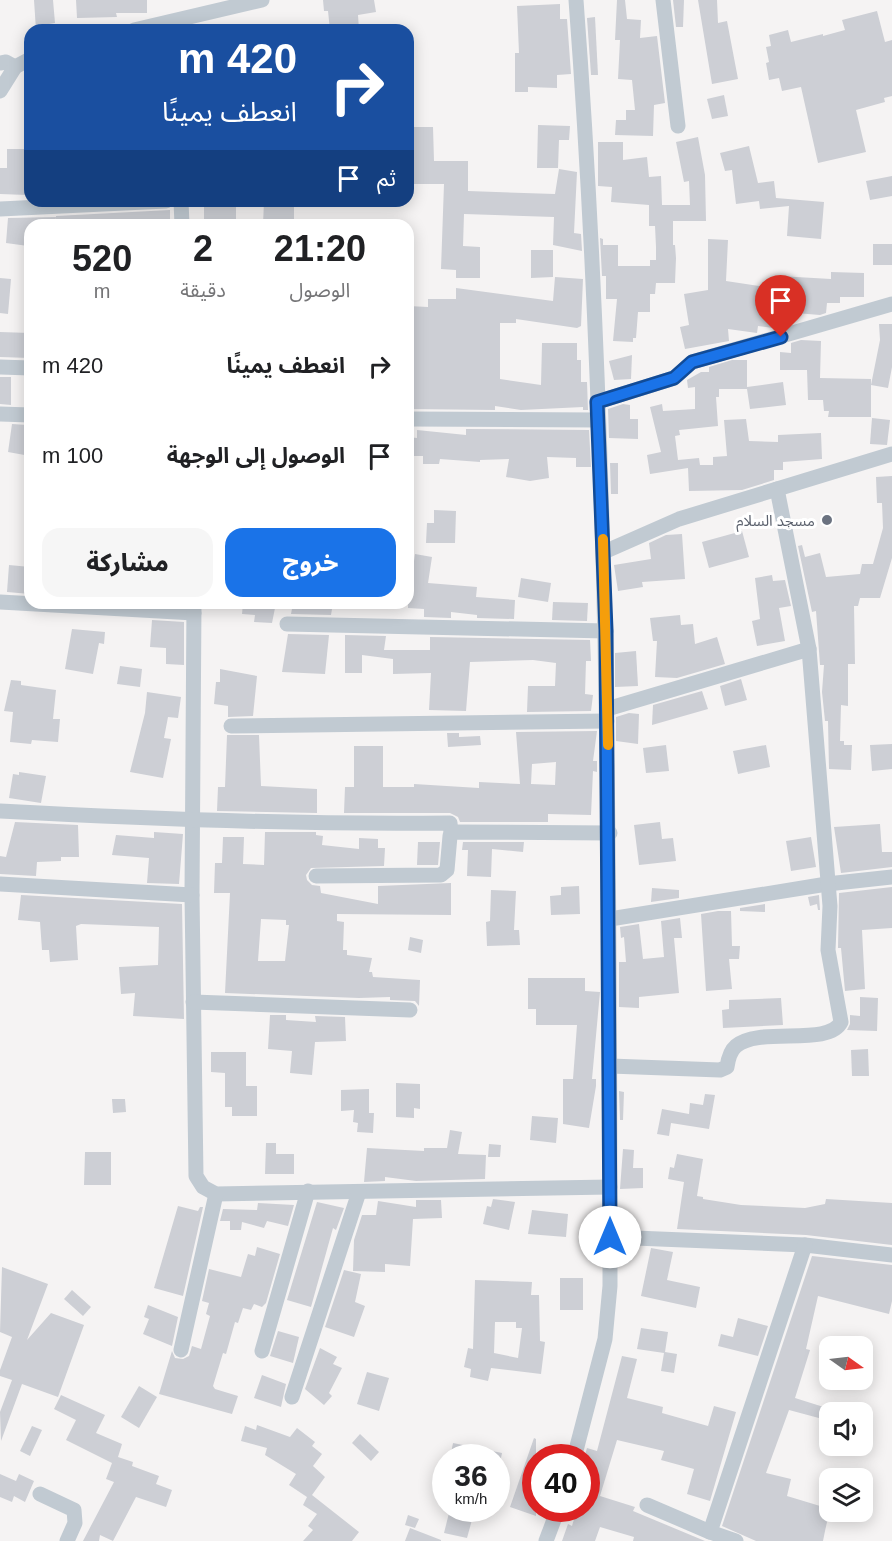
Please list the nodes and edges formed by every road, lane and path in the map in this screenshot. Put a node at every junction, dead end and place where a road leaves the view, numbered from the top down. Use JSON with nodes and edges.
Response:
{"nodes":[{"id":1,"x":262,"y":0,"type":"edge"},
{"id":2,"x":576,"y":0,"type":"edge"},
{"id":3,"x":663,"y":0,"type":"edge"},
{"id":4,"x":175,"y":24,"type":"edge"},
{"id":5,"x":24,"y":61,"type":"edge"},
{"id":6,"x":8,"y":65,"type":"edge"},
{"id":7,"x":0,"y":91,"type":"edge"},
{"id":8,"x":678,"y":126,"type":"dead end"},
{"id":9,"x":24,"y":207,"type":"edge"},
{"id":10,"x":0,"y":208,"type":"edge"},
{"id":11,"x":892,"y":304,"type":"edge"},
{"id":12,"x":0,"y":367,"type":"edge"},
{"id":13,"x":24,"y":368,"type":"edge"},
{"id":14,"x":597,"y":402,"type":"junction"},
{"id":15,"x":0,"y":414,"type":"edge"},
{"id":16,"x":24,"y":415,"type":"edge"},
{"id":17,"x":414,"y":419,"type":"edge"},
{"id":18,"x":598,"y":420,"type":"junction"},
{"id":19,"x":892,"y":454,"type":"edge"},
{"id":20,"x":777,"y":489,"type":"junction"},
{"id":21,"x":604,"y":552,"type":"junction"},
{"id":22,"x":0,"y":602,"type":"edge"},
{"id":23,"x":24,"y":603,"type":"edge"},
{"id":24,"x":194,"y":609,"type":"edge"},
{"id":25,"x":287,"y":624,"type":"dead end"},
{"id":26,"x":606,"y":630,"type":"junction"},
{"id":27,"x":809,"y":650,"type":"junction"},
{"id":28,"x":607,"y":715,"type":"junction"},
{"id":29,"x":231,"y":726,"type":"dead end"},
{"id":30,"x":0,"y":811,"type":"edge"},
{"id":31,"x":194,"y":822,"type":"junction"},
{"id":32,"x":451,"y":833,"type":"junction"},
{"id":33,"x":610,"y":833,"type":"junction"},
{"id":34,"x":316,"y":876,"type":"dead end"},
{"id":35,"x":892,"y":877,"type":"edge"},
{"id":36,"x":0,"y":884,"type":"edge"},
{"id":37,"x":827,"y":884,"type":"junction"},
{"id":38,"x":192,"y":895,"type":"junction"},
{"id":39,"x":610,"y":919,"type":"junction"},
{"id":40,"x":193,"y":1002,"type":"junction"},
{"id":41,"x":410,"y":1010,"type":"dead end"},
{"id":42,"x":610,"y":1066,"type":"junction"},
{"id":43,"x":610,"y":1187,"type":"junction"},
{"id":44,"x":308,"y":1191,"type":"junction"},
{"id":45,"x":359,"y":1192,"type":"junction"},
{"id":46,"x":216,"y":1194,"type":"junction"},
{"id":47,"x":610,"y":1237,"type":"junction"},
{"id":48,"x":805,"y":1245,"type":"junction"},
{"id":49,"x":892,"y":1256,"type":"edge"},
{"id":50,"x":181,"y":1350,"type":"dead end"},
{"id":51,"x":262,"y":1352,"type":"dead end"},
{"id":52,"x":292,"y":1397,"type":"dead end"},
{"id":53,"x":578,"y":1444,"type":"edge"},
{"id":54,"x":40,"y":1494,"type":"dead end"},
{"id":55,"x":646,"y":1505,"type":"dead end"},
{"id":56,"x":553,"y":1522,"type":"edge"},
{"id":57,"x":710,"y":1532,"type":"junction"},
{"id":58,"x":67,"y":1541,"type":"edge"},
{"id":59,"x":546,"y":1541,"type":"edge"},
{"id":60,"x":736,"y":1541,"type":"edge"}],
"edges":[{"from":1,"to":4,"type":"street"},
{"from":2,"to":14,"type":"street"},
{"from":3,"to":8,"type":"street"},
{"from":5,"to":6,"type":"street"},
{"from":6,"to":7,"type":"street"},
{"from":9,"to":10,"type":"street"},
{"from":11,"to":14,"type":"street"},
{"from":12,"to":13,"type":"street"},
{"from":14,"to":18,"type":"street"},
{"from":15,"to":16,"type":"street"},
{"from":17,"to":18,"type":"street"},
{"from":18,"to":21,"type":"street"},
{"from":19,"to":20,"type":"street"},
{"from":20,"to":21,"type":"street"},
{"from":20,"to":27,"type":"street"},
{"from":21,"to":26,"type":"street"},
{"from":22,"to":23,"type":"street"},
{"from":24,"to":31,"type":"street"},
{"from":25,"to":26,"type":"street"},
{"from":26,"to":28,"type":"street"},
{"from":27,"to":28,"type":"street"},
{"from":27,"to":37,"type":"street"},
{"from":28,"to":29,"type":"street"},
{"from":28,"to":33,"type":"street"},
{"from":30,"to":31,"type":"street"},
{"from":31,"to":32,"type":"street"},
{"from":31,"to":38,"type":"street"},
{"from":32,"to":33,"type":"street"},
{"from":32,"to":34,"type":"street"},
{"from":33,"to":39,"type":"street"},
{"from":35,"to":37,"type":"street"},
{"from":36,"to":38,"type":"street"},
{"from":37,"to":39,"type":"street"},
{"from":37,"to":42,"type":"street"},
{"from":38,"to":40,"type":"street"},
{"from":39,"to":42,"type":"street"},
{"from":40,"to":41,"type":"street"},
{"from":40,"to":46,"type":"street"},
{"from":42,"to":43,"type":"street"},
{"from":43,"to":45,"type":"street"},
{"from":43,"to":47,"type":"street"},
{"from":44,"to":45,"type":"street"},
{"from":44,"to":46,"type":"street"},
{"from":44,"to":51,"type":"street"},
{"from":45,"to":52,"type":"street"},
{"from":46,"to":50,"type":"street"},
{"from":47,"to":48,"type":"street"},
{"from":47,"to":53,"type":"street"},
{"from":48,"to":49,"type":"street"},
{"from":48,"to":57,"type":"street"},
{"from":54,"to":58,"type":"street"},
{"from":55,"to":57,"type":"street"},
{"from":56,"to":59,"type":"street"},
{"from":57,"to":60,"type":"street"}]}
